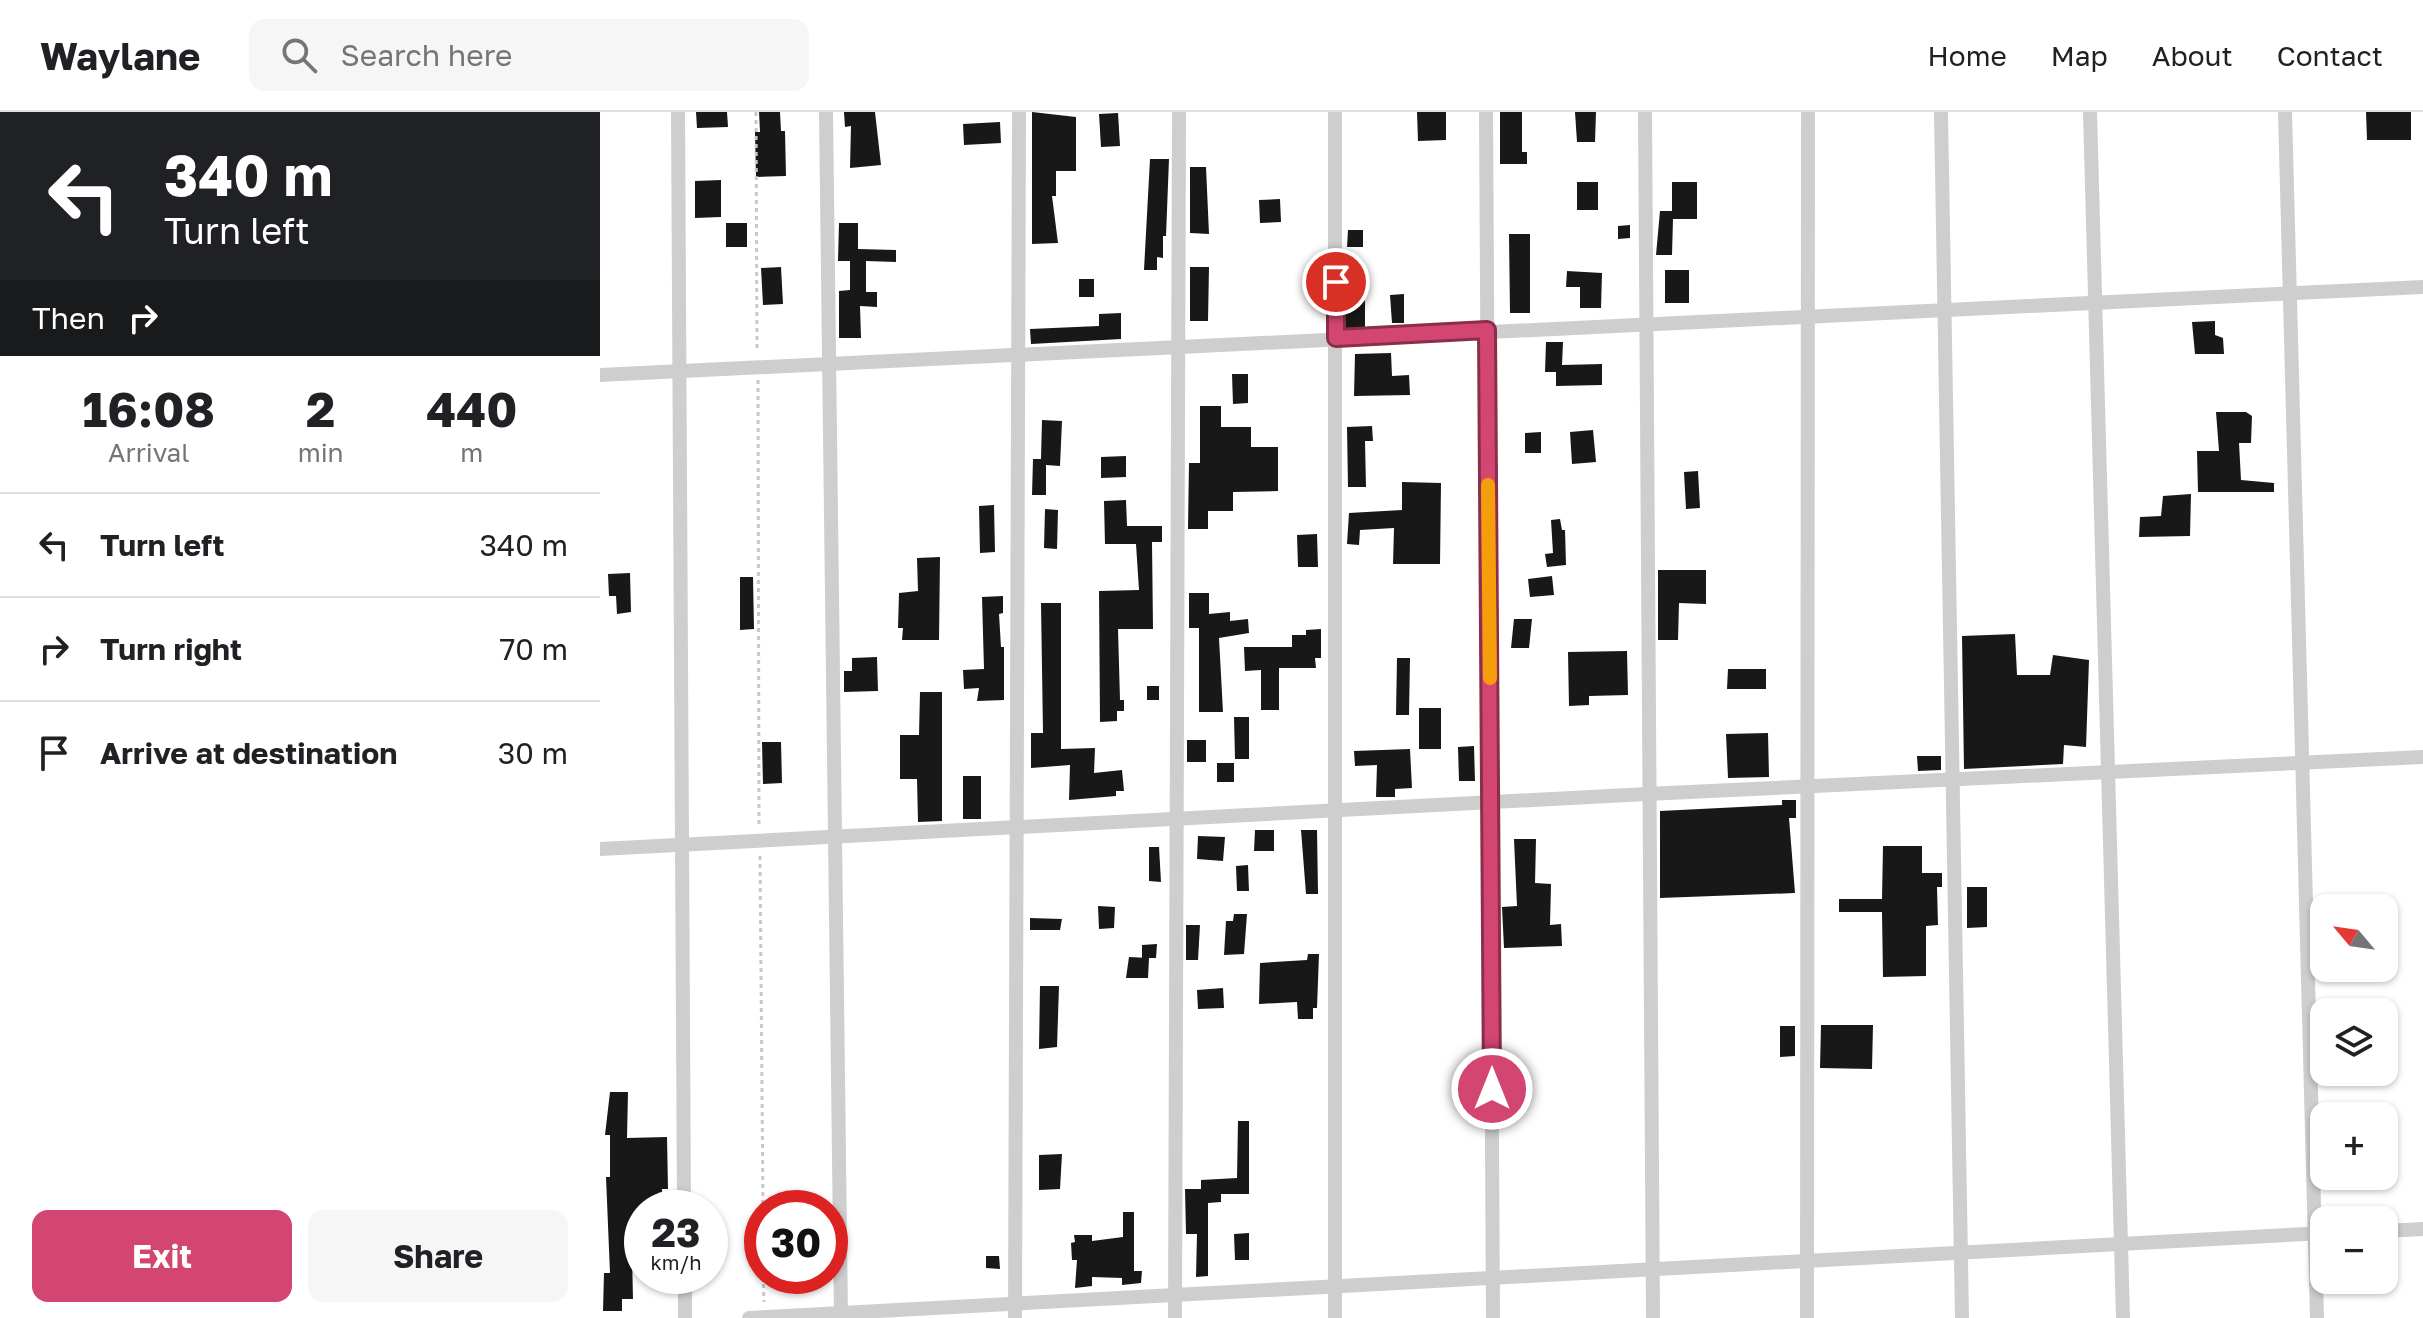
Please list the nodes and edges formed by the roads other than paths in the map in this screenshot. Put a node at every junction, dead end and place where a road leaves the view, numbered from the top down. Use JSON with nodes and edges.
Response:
{"nodes":[{"id":1,"x":678,"y":112,"type":"edge"},
{"id":2,"x":826,"y":112,"type":"edge"},
{"id":3,"x":1019,"y":112,"type":"edge"},
{"id":4,"x":1179,"y":112,"type":"edge"},
{"id":5,"x":1335,"y":112,"type":"edge"},
{"id":6,"x":1486,"y":112,"type":"edge"},
{"id":7,"x":1645,"y":112,"type":"edge"},
{"id":8,"x":1808,"y":112,"type":"edge"},
{"id":9,"x":1941,"y":112,"type":"edge"},
{"id":10,"x":2090,"y":112,"type":"edge"},
{"id":11,"x":2285,"y":112,"type":"edge"},
{"id":12,"x":2423,"y":287,"type":"edge"},
{"id":13,"x":2291,"y":292,"type":"junction"},
{"id":14,"x":2095,"y":301,"type":"junction"},
{"id":15,"x":1944,"y":308,"type":"junction"},
{"id":16,"x":1807,"y":315,"type":"junction"},
{"id":17,"x":1645,"y":323,"type":"junction"},
{"id":18,"x":1487,"y":330,"type":"junction"},
{"id":19,"x":1336,"y":338,"type":"junction"},
{"id":20,"x":1176,"y":347,"type":"junction"},
{"id":21,"x":1019,"y":355,"type":"junction"},
{"id":22,"x":827,"y":364,"type":"junction"},
{"id":23,"x":680,"y":370,"type":"junction"},
{"id":24,"x":600,"y":375,"type":"edge"},
{"id":25,"x":2423,"y":757,"type":"edge"},
{"id":26,"x":2303,"y":763,"type":"junction"},
{"id":27,"x":2109,"y":772,"type":"junction"},
{"id":28,"x":1952,"y":780,"type":"junction"},
{"id":29,"x":1806,"y":787,"type":"junction"},
{"id":30,"x":1647,"y":794,"type":"junction"},
{"id":31,"x":1491,"y":802,"type":"junction"},
{"id":32,"x":1335,"y":810,"type":"junction"},
{"id":33,"x":1175,"y":819,"type":"junction"},
{"id":34,"x":1019,"y":828,"type":"junction"},
{"id":35,"x":834,"y":837,"type":"junction"},
{"id":36,"x":682,"y":845,"type":"junction"},
{"id":37,"x":600,"y":849,"type":"edge"},
{"id":38,"x":684,"y":1190,"type":"edge"},
{"id":39,"x":2319,"y":1206,"type":"edge"},
{"id":40,"x":2423,"y":1229,"type":"edge"},
{"id":41,"x":2398,"y":1230,"type":"edge"},
{"id":42,"x":2310,"y":1235,"type":"edge"},
{"id":43,"x":2121,"y":1246,"type":"junction"},
{"id":44,"x":1961,"y":1255,"type":"junction"},
{"id":45,"x":1807,"y":1263,"type":"junction"},
{"id":46,"x":1652,"y":1268,"type":"junction"},
{"id":47,"x":1493,"y":1280,"type":"junction"},
{"id":48,"x":1335,"y":1288,"type":"junction"},
{"id":49,"x":685,"y":1294,"type":"edge"},
{"id":50,"x":2318,"y":1294,"type":"edge"},
{"id":51,"x":1175,"y":1296,"type":"junction"},
{"id":52,"x":1015,"y":1312,"type":"edge"},
{"id":53,"x":841,"y":1316,"type":"edge"},
{"id":54,"x":764,"y":1317,"type":"edge"},
{"id":55,"x":685,"y":1318,"type":"edge"},
{"id":56,"x":749,"y":1318,"type":"edge"},
{"id":57,"x":1175,"y":1318,"type":"edge"},
{"id":58,"x":1335,"y":1318,"type":"edge"},
{"id":59,"x":1493,"y":1318,"type":"edge"},
{"id":60,"x":1653,"y":1318,"type":"edge"},
{"id":61,"x":1807,"y":1318,"type":"edge"},
{"id":62,"x":1962,"y":1318,"type":"edge"},
{"id":63,"x":2123,"y":1318,"type":"edge"},
{"id":64,"x":2317,"y":1318,"type":"edge"}],
"edges":[{"from":1,"to":23,"type":"street"},
{"from":2,"to":22,"type":"street"},
{"from":3,"to":21,"type":"street"},
{"from":4,"to":20,"type":"street"},
{"from":5,"to":19,"type":"street"},
{"from":6,"to":18,"type":"street"},
{"from":7,"to":17,"type":"street"},
{"from":8,"to":16,"type":"street"},
{"from":9,"to":15,"type":"street"},
{"from":10,"to":14,"type":"street"},
{"from":11,"to":13,"type":"street"},
{"from":12,"to":13,"type":"street"},
{"from":13,"to":14,"type":"street"},
{"from":13,"to":26,"type":"street"},
{"from":14,"to":15,"type":"street"},
{"from":14,"to":27,"type":"street"},
{"from":15,"to":16,"type":"street"},
{"from":15,"to":28,"type":"street"},
{"from":16,"to":17,"type":"street"},
{"from":16,"to":29,"type":"street"},
{"from":17,"to":18,"type":"street"},
{"from":17,"to":30,"type":"street"},
{"from":18,"to":19,"type":"street"},
{"from":18,"to":31,"type":"street"},
{"from":19,"to":20,"type":"street"},
{"from":19,"to":32,"type":"street"},
{"from":20,"to":21,"type":"street"},
{"from":20,"to":33,"type":"street"},
{"from":21,"to":22,"type":"street"},
{"from":21,"to":34,"type":"street"},
{"from":22,"to":23,"type":"street"},
{"from":22,"to":35,"type":"street"},
{"from":23,"to":24,"type":"street"},
{"from":23,"to":36,"type":"street"},
{"from":25,"to":26,"type":"street"},
{"from":26,"to":27,"type":"street"},
{"from":26,"to":39,"type":"street"},
{"from":27,"to":28,"type":"street"},
{"from":27,"to":43,"type":"street"},
{"from":28,"to":29,"type":"street"},
{"from":28,"to":44,"type":"street"},
{"from":29,"to":30,"type":"street"},
{"from":29,"to":45,"type":"street"},
{"from":30,"to":31,"type":"street"},
{"from":30,"to":46,"type":"street"},
{"from":31,"to":32,"type":"street"},
{"from":31,"to":47,"type":"street"},
{"from":32,"to":33,"type":"street"},
{"from":32,"to":48,"type":"street"},
{"from":33,"to":34,"type":"street"},
{"from":33,"to":51,"type":"street"},
{"from":34,"to":35,"type":"street"},
{"from":34,"to":52,"type":"street"},
{"from":35,"to":36,"type":"street"},
{"from":35,"to":53,"type":"street"},
{"from":36,"to":37,"type":"street"},
{"from":36,"to":38,"type":"street"},
{"from":40,"to":41,"type":"street"},
{"from":42,"to":43,"type":"street"},
{"from":43,"to":44,"type":"street"},
{"from":43,"to":63,"type":"street"},
{"from":44,"to":45,"type":"street"},
{"from":44,"to":62,"type":"street"},
{"from":45,"to":46,"type":"street"},
{"from":45,"to":61,"type":"street"},
{"from":46,"to":47,"type":"street"},
{"from":46,"to":60,"type":"street"},
{"from":47,"to":48,"type":"street"},
{"from":47,"to":59,"type":"street"},
{"from":48,"to":51,"type":"street"},
{"from":48,"to":58,"type":"street"},
{"from":49,"to":55,"type":"street"},
{"from":50,"to":64,"type":"street"},
{"from":51,"to":52,"type":"street"},
{"from":51,"to":57,"type":"street"},
{"from":52,"to":53,"type":"street"},
{"from":53,"to":54,"type":"street"},
{"from":54,"to":56,"type":"street"}]}
